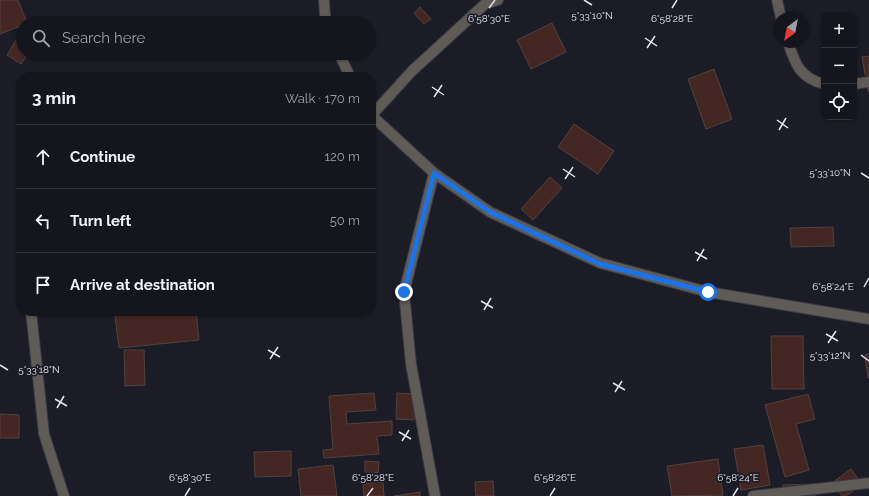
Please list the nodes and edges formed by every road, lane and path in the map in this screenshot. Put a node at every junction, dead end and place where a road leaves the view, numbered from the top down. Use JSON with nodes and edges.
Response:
{"nodes":[{"id":1,"x":324,"y":0,"type":"edge"},
{"id":2,"x":498,"y":0,"type":"edge"},
{"id":3,"x":777,"y":0,"type":"edge"},
{"id":4,"x":484,"y":2,"type":"edge"},
{"id":5,"x":780,"y":12,"type":"edge"},
{"id":6,"x":325,"y":16,"type":"edge"},
{"id":7,"x":790,"y":48,"type":"edge"},
{"id":8,"x":342,"y":60,"type":"edge"},
{"id":9,"x":348,"y":72,"type":"edge"},
{"id":10,"x":869,"y":82,"type":"edge"},
{"id":11,"x":821,"y":83,"type":"edge"},
{"id":12,"x":857,"y":84,"type":"edge"},
{"id":13,"x":376,"y":111,"type":"edge"},
{"id":14,"x":376,"y":121,"type":"edge"},
{"id":15,"x":434,"y":173,"type":"junction"},
{"id":16,"x":32,"y":316,"type":"edge"},
{"id":17,"x":869,"y":319,"type":"edge"},
{"id":18,"x":869,"y":483,"type":"edge"},
{"id":19,"x":64,"y":496,"type":"edge"},
{"id":20,"x":435,"y":496,"type":"edge"},
{"id":21,"x":753,"y":496,"type":"edge"}],
"edges":[{"from":1,"to":6,"type":"street"},
{"from":2,"to":4,"type":"street"},
{"from":3,"to":5,"type":"street"},
{"from":4,"to":13,"type":"street"},
{"from":7,"to":11,"type":"street"},
{"from":8,"to":9,"type":"street"},
{"from":10,"to":12,"type":"street"},
{"from":14,"to":15,"type":"street"},
{"from":15,"to":17,"type":"street"},
{"from":15,"to":20,"type":"street"},
{"from":16,"to":19,"type":"street"},
{"from":18,"to":21,"type":"street"}]}
